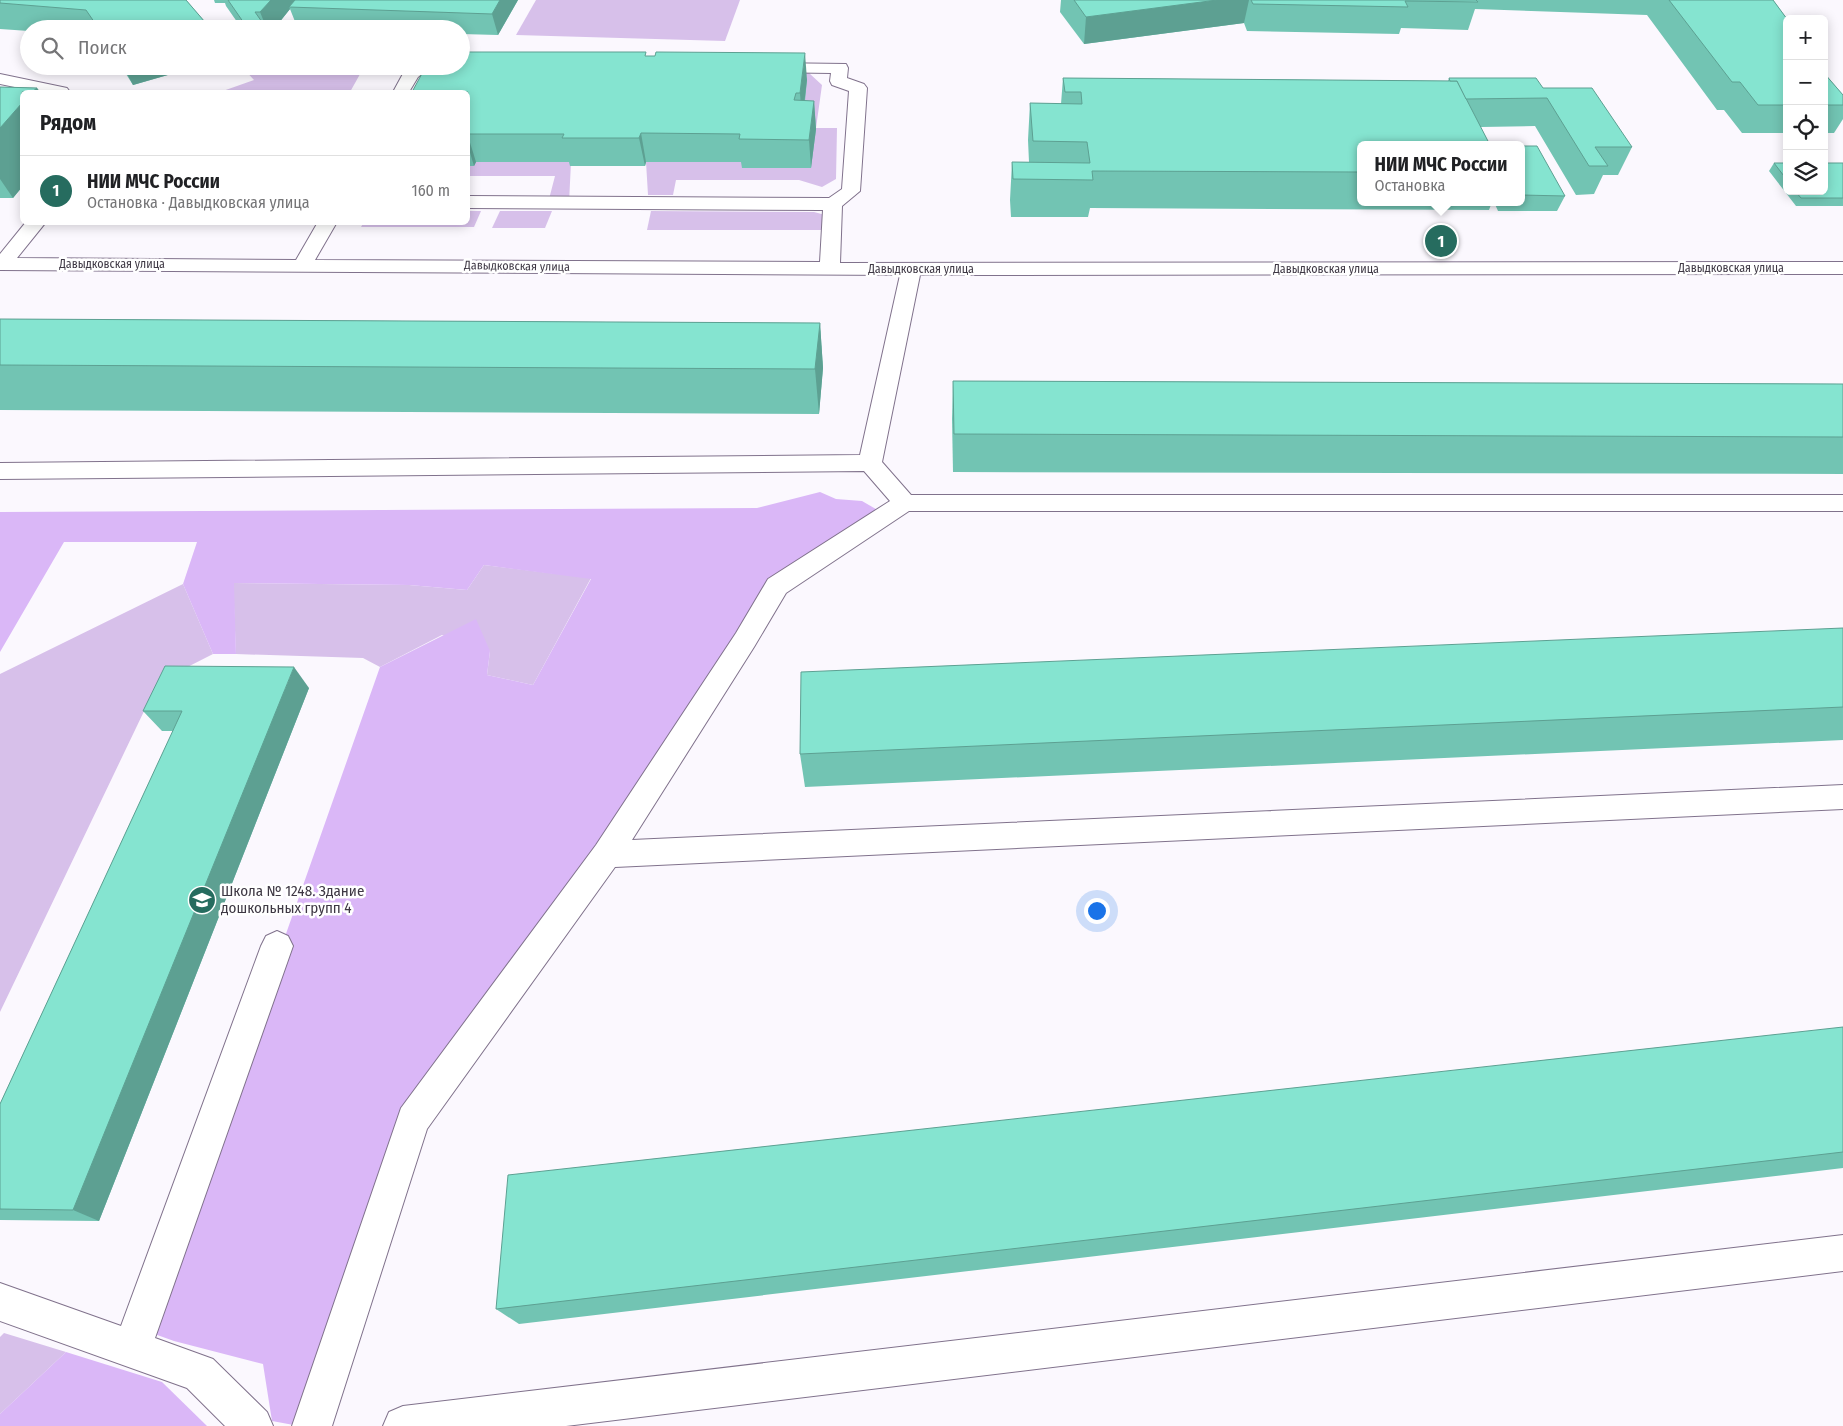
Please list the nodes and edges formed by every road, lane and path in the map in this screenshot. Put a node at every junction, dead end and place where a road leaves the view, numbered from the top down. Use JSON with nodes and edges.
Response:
{"nodes":[{"id":1,"x":753,"y":68,"type":"edge"},
{"id":2,"x":410,"y":75,"type":"edge"},
{"id":3,"x":0,"y":79,"type":"edge"},
{"id":4,"x":52,"y":90,"type":"edge"},
{"id":5,"x":402,"y":90,"type":"edge"},
{"id":6,"x":470,"y":202,"type":"edge"},
{"id":7,"x":834,"y":204,"type":"junction"},
{"id":8,"x":326,"y":225,"type":"edge"},
{"id":9,"x":45,"y":226,"type":"edge"},
{"id":10,"x":1,"y":264,"type":"edge"},
{"id":11,"x":27,"y":264,"type":"junction"},
{"id":12,"x":303,"y":264,"type":"junction"},
{"id":13,"x":1843,"y":268,"type":"edge"},
{"id":14,"x":830,"y":269,"type":"junction"},
{"id":15,"x":911,"y":269,"type":"junction"},
{"id":16,"x":870,"y":464,"type":"junction"},
{"id":17,"x":0,"y":471,"type":"edge"},
{"id":18,"x":905,"y":503,"type":"junction"},
{"id":19,"x":1843,"y":504,"type":"edge"},
{"id":20,"x":1843,"y":797,"type":"edge"},
{"id":21,"x":607,"y":854,"type":"junction"},
{"id":22,"x":276,"y":946,"type":"dead end"},
{"id":23,"x":1843,"y":1253,"type":"edge"},
{"id":24,"x":0,"y":1302,"type":"edge"},
{"id":25,"x":132,"y":1349,"type":"junction"},
{"id":26,"x":253,"y":1426,"type":"edge"},
{"id":27,"x":312,"y":1426,"type":"edge"},
{"id":28,"x":403,"y":1426,"type":"edge"}],
"edges":[{"from":1,"to":7,"type":"street"},
{"from":2,"to":5,"type":"street"},
{"from":3,"to":4,"type":"street"},
{"from":6,"to":7,"type":"street"},
{"from":7,"to":14,"type":"street"},
{"from":8,"to":12,"type":"street"},
{"from":9,"to":10,"type":"street"},
{"from":9,"to":11,"type":"street"},
{"from":10,"to":11,"type":"street","name":"Давыдковская улица"},
{"from":11,"to":12,"type":"street","name":"Давыдковская улица"},
{"from":12,"to":14,"type":"street","name":"Давыдковская улица"},
{"from":13,"to":15,"type":"street","name":"Давыдковская улица"},
{"from":14,"to":15,"type":"street","name":"Давыдковская улица"},
{"from":15,"to":16,"type":"street"},
{"from":16,"to":17,"type":"street"},
{"from":16,"to":18,"type":"street"},
{"from":18,"to":19,"type":"street"},
{"from":18,"to":21,"type":"street"},
{"from":20,"to":21,"type":"street"},
{"from":21,"to":27,"type":"street"},
{"from":22,"to":25,"type":"street"},
{"from":23,"to":28,"type":"street"},
{"from":24,"to":25,"type":"street"},
{"from":25,"to":26,"type":"street"}]}
